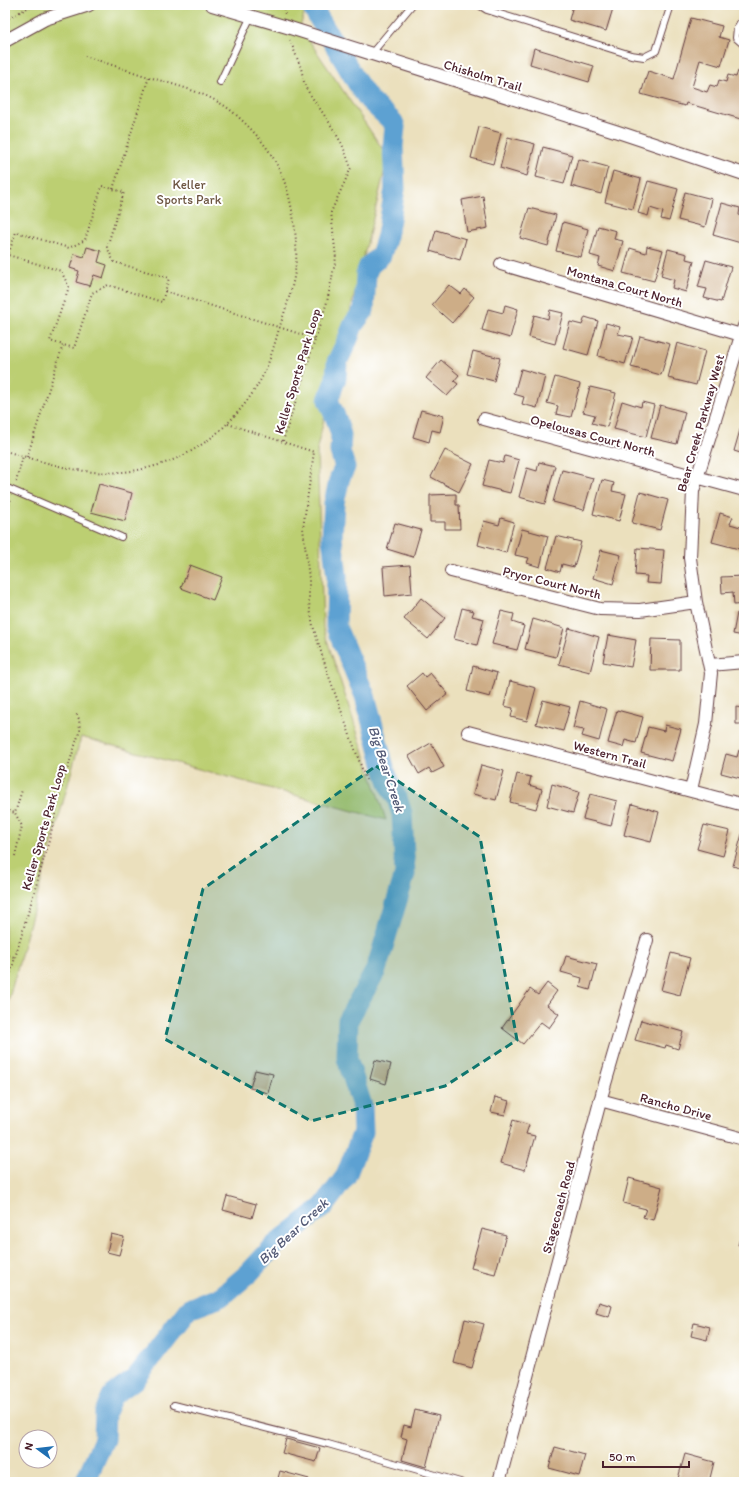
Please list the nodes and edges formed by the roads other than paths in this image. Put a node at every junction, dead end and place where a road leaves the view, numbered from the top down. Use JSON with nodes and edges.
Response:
{"nodes":[{"id":1,"x":89,"y":5,"type":"edge"},
{"id":2,"x":212,"y":5,"type":"edge"},
{"id":3,"x":412,"y":5,"type":"edge"},
{"id":4,"x":479,"y":5,"type":"edge"},
{"id":5,"x":671,"y":5,"type":"edge"},
{"id":6,"x":251,"y":16,"type":"junction"},
{"id":7,"x":744,"y":16,"type":"edge"},
{"id":8,"x":5,"y":41,"type":"edge"},
{"id":9,"x":744,"y":45,"type":"edge"},
{"id":10,"x":371,"y":54,"type":"junction"},
{"id":11,"x":220,"y":82,"type":"dead end"},
{"id":12,"x":744,"y":174,"type":"edge"},
{"id":13,"x":501,"y":264,"type":"dead end"},
{"id":14,"x":743,"y":330,"type":"edge"},
{"id":15,"x":484,"y":419,"type":"dead end"},
{"id":16,"x":696,"y":477,"type":"junction"},
{"id":17,"x":6,"y":487,"type":"edge"},
{"id":18,"x":744,"y":490,"type":"edge"},
{"id":19,"x":121,"y":537,"type":"dead end"},
{"id":20,"x":451,"y":571,"type":"dead end"},
{"id":21,"x":696,"y":602,"type":"junction"},
{"id":22,"x":744,"y":662,"type":"edge"},
{"id":23,"x":710,"y":665,"type":"junction"},
{"id":24,"x":468,"y":732,"type":"dead end"},
{"id":25,"x":691,"y":790,"type":"junction"},
{"id":26,"x":744,"y":805,"type":"edge"},
{"id":27,"x":647,"y":940,"type":"dead end"},
{"id":28,"x":600,"y":1100,"type":"junction"},
{"id":29,"x":744,"y":1139,"type":"edge"},
{"id":30,"x":174,"y":1405,"type":"dead end"},
{"id":31,"x":460,"y":1482,"type":"edge"},
{"id":32,"x":499,"y":1482,"type":"edge"}],
"edges":[{"from":1,"to":8,"type":"street"},
{"from":2,"to":6,"type":"street","name":"Chisholm Trail"},
{"from":3,"to":10,"type":"lane"},
{"from":4,"to":5,"type":"lane"},
{"from":6,"to":10,"type":"street","name":"Chisholm Trail"},
{"from":6,"to":11,"type":"lane"},
{"from":7,"to":9,"type":"lane"},
{"from":10,"to":12,"type":"street","name":"Chisholm Trail"},
{"from":13,"to":14,"type":"street","name":"Montana Court North"},
{"from":14,"to":16,"type":"street","name":"Bear Creek Parkway West"},
{"from":15,"to":16,"type":"street","name":"Opelousas Court North"},
{"from":16,"to":18,"type":"street","name":"Opelousas Court North"},
{"from":16,"to":21,"type":"street","name":"Bear Creek Parkway West"},
{"from":17,"to":19,"type":"lane"},
{"from":20,"to":21,"type":"street","name":"Pryor Court North"},
{"from":21,"to":23,"type":"street","name":"Bear Creek Parkway West"},
{"from":22,"to":23,"type":"street"},
{"from":23,"to":25,"type":"street","name":"Bear Creek Parkway West"},
{"from":24,"to":25,"type":"street","name":"Western Trail"},
{"from":25,"to":26,"type":"street","name":"Western Trail"},
{"from":27,"to":28,"type":"street","name":"Stagecoach Road"},
{"from":28,"to":29,"type":"street","name":"Rancho Drive"},
{"from":28,"to":32,"type":"street","name":"Stagecoach Road"},
{"from":30,"to":31,"type":"lane"}]}
